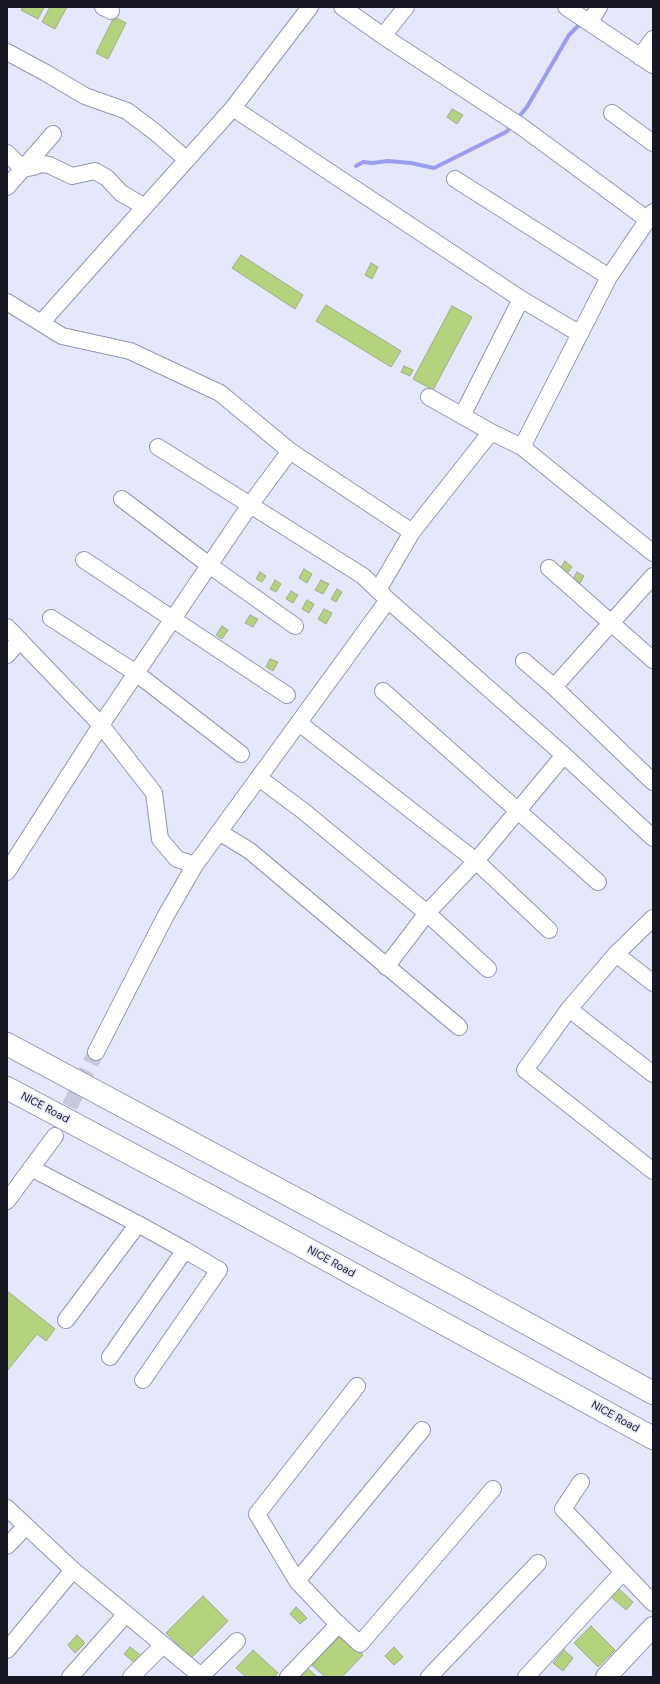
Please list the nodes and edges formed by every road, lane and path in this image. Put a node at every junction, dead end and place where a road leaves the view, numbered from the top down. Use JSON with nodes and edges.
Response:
{"nodes":[{"id":1,"x":310,"y":7,"type":"edge"},
{"id":2,"x":342,"y":7,"type":"edge"},
{"id":3,"x":406,"y":7,"type":"edge"},
{"id":4,"x":599,"y":7,"type":"edge"},
{"id":5,"x":581,"y":16,"type":"edge"},
{"id":6,"x":383,"y":36,"type":"junction"},
{"id":7,"x":653,"y":38,"type":"edge"},
{"id":8,"x":7,"y":52,"type":"edge"},
{"id":9,"x":647,"y":61,"type":"edge"},
{"id":10,"x":233,"y":108,"type":"junction"},
{"id":11,"x":612,"y":113,"type":"dead end"},
{"id":12,"x":53,"y":134,"type":"dead end"},
{"id":13,"x":653,"y":144,"type":"edge"},
{"id":14,"x":7,"y":153,"type":"edge"},
{"id":15,"x":187,"y":160,"type":"junction"},
{"id":16,"x":23,"y":169,"type":"junction"},
{"id":17,"x":455,"y":179,"type":"dead end"},
{"id":18,"x":7,"y":187,"type":"edge"},
{"id":19,"x":145,"y":207,"type":"junction"},
{"id":20,"x":650,"y":216,"type":"edge"},
{"id":21,"x":609,"y":277,"type":"junction"},
{"id":22,"x":521,"y":299,"type":"junction"},
{"id":23,"x":7,"y":302,"type":"edge"},
{"id":24,"x":41,"y":323,"type":"junction"},
{"id":25,"x":580,"y":334,"type":"junction"},
{"id":26,"x":429,"y":397,"type":"dead end"},
{"id":27,"x":462,"y":416,"type":"junction"},
{"id":28,"x":491,"y":432,"type":"junction"},
{"id":29,"x":158,"y":447,"type":"dead end"},
{"id":30,"x":522,"y":447,"type":"junction"},
{"id":31,"x":290,"y":451,"type":"junction"},
{"id":32,"x":122,"y":499,"type":"dead end"},
{"id":33,"x":250,"y":505,"type":"junction"},
{"id":34,"x":412,"y":532,"type":"junction"},
{"id":35,"x":653,"y":554,"type":"edge"},
{"id":36,"x":84,"y":560,"type":"dead end"},
{"id":37,"x":209,"y":565,"type":"junction"},
{"id":38,"x":549,"y":568,"type":"dead end"},
{"id":39,"x":653,"y":576,"type":"edge"},
{"id":40,"x":383,"y":595,"type":"junction"},
{"id":41,"x":51,"y":618,"type":"dead end"},
{"id":42,"x":173,"y":618,"type":"junction"},
{"id":43,"x":612,"y":622,"type":"junction"},
{"id":44,"x":295,"y":626,"type":"dead end"},
{"id":45,"x":7,"y":627,"type":"edge"},
{"id":46,"x":20,"y":640,"type":"junction"},
{"id":47,"x":7,"y":655,"type":"edge"},
{"id":48,"x":653,"y":660,"type":"edge"},
{"id":49,"x":524,"y":661,"type":"dead end"},
{"id":50,"x":136,"y":673,"type":"junction"},
{"id":51,"x":554,"y":687,"type":"junction"},
{"id":52,"x":384,"y":691,"type":"dead end"},
{"id":53,"x":287,"y":695,"type":"dead end"},
{"id":54,"x":299,"y":723,"type":"junction"},
{"id":55,"x":101,"y":725,"type":"junction"},
{"id":56,"x":241,"y":754,"type":"dead end"},
{"id":57,"x":564,"y":755,"type":"junction"},
{"id":58,"x":258,"y":778,"type":"junction"},
{"id":59,"x":653,"y":782,"type":"edge"},
{"id":60,"x":518,"y":810,"type":"junction"},
{"id":61,"x":219,"y":832,"type":"junction"},
{"id":62,"x":653,"y":838,"type":"edge"},
{"id":63,"x":476,"y":861,"type":"junction"},
{"id":64,"x":195,"y":865,"type":"junction"},
{"id":65,"x":7,"y":872,"type":"edge"},
{"id":66,"x":598,"y":882,"type":"dead end"},
{"id":67,"x":427,"y":913,"type":"junction"},
{"id":68,"x":653,"y":918,"type":"edge"},
{"id":69,"x":549,"y":930,"type":"dead end"},
{"id":70,"x":616,"y":954,"type":"junction"},
{"id":71,"x":386,"y":967,"type":"junction"},
{"id":72,"x":488,"y":969,"type":"dead end"},
{"id":73,"x":653,"y":983,"type":"edge"},
{"id":74,"x":569,"y":1009,"type":"junction"},
{"id":75,"x":459,"y":1027,"type":"dead end"},
{"id":76,"x":7,"y":1044,"type":"edge"},
{"id":77,"x":96,"y":1052,"type":"tunnel mouth"},
{"id":78,"x":653,"y":1074,"type":"edge"},
{"id":79,"x":7,"y":1088,"type":"edge"},
{"id":80,"x":55,"y":1136,"type":"tunnel mouth"},
{"id":81,"x":31,"y":1168,"type":"junction"},
{"id":82,"x":653,"y":1171,"type":"edge"},
{"id":83,"x":7,"y":1202,"type":"edge"},
{"id":84,"x":138,"y":1224,"type":"junction"},
{"id":85,"x":185,"y":1250,"type":"junction"},
{"id":86,"x":66,"y":1320,"type":"dead end"},
{"id":87,"x":110,"y":1357,"type":"dead end"},
{"id":88,"x":143,"y":1380,"type":"dead end"},
{"id":89,"x":357,"y":1386,"type":"dead end"},
{"id":90,"x":653,"y":1393,"type":"edge"},
{"id":91,"x":422,"y":1430,"type":"dead end"},
{"id":92,"x":653,"y":1438,"type":"edge"},
{"id":93,"x":581,"y":1482,"type":"dead end"},
{"id":94,"x":493,"y":1489,"type":"dead end"},
{"id":95,"x":7,"y":1508,"type":"edge"},
{"id":96,"x":26,"y":1526,"type":"junction"},
{"id":97,"x":7,"y":1546,"type":"edge"},
{"id":98,"x":538,"y":1563,"type":"dead end"},
{"id":99,"x":73,"y":1570,"type":"junction"},
{"id":100,"x":622,"y":1573,"type":"junction"},
{"id":101,"x":297,"y":1581,"type":"junction"},
{"id":102,"x":653,"y":1603,"type":"edge"},
{"id":103,"x":126,"y":1614,"type":"junction"},
{"id":104,"x":339,"y":1624,"type":"junction"},
{"id":105,"x":653,"y":1627,"type":"edge"},
{"id":106,"x":236,"y":1641,"type":"dead end"},
{"id":107,"x":164,"y":1645,"type":"junction"},
{"id":108,"x":7,"y":1650,"type":"edge"},
{"id":109,"x":70,"y":1677,"type":"edge"},
{"id":110,"x":131,"y":1677,"type":"edge"},
{"id":111,"x":201,"y":1677,"type":"edge"},
{"id":112,"x":288,"y":1677,"type":"edge"},
{"id":113,"x":429,"y":1677,"type":"edge"},
{"id":114,"x":526,"y":1677,"type":"edge"},
{"id":115,"x":606,"y":1677,"type":"edge"}],
"edges":[{"from":1,"to":10,"type":"street"},
{"from":2,"to":6,"type":"street"},
{"from":3,"to":6,"type":"street"},
{"from":4,"to":5,"type":"street"},
{"from":5,"to":9,"type":"street"},
{"from":6,"to":20,"type":"street"},
{"from":7,"to":9,"type":"street"},
{"from":8,"to":15,"type":"street"},
{"from":10,"to":15,"type":"street"},
{"from":10,"to":22,"type":"street"},
{"from":11,"to":13,"type":"street"},
{"from":12,"to":16,"type":"street"},
{"from":14,"to":16,"type":"street"},
{"from":15,"to":19,"type":"street"},
{"from":16,"to":18,"type":"street"},
{"from":16,"to":19,"type":"street"},
{"from":17,"to":21,"type":"street"},
{"from":19,"to":24,"type":"street"},
{"from":20,"to":21,"type":"street"},
{"from":21,"to":25,"type":"street"},
{"from":22,"to":25,"type":"street"},
{"from":22,"to":27,"type":"street"},
{"from":23,"to":24,"type":"street"},
{"from":24,"to":31,"type":"street"},
{"from":25,"to":30,"type":"street"},
{"from":26,"to":27,"type":"street"},
{"from":27,"to":28,"type":"street"},
{"from":28,"to":30,"type":"street"},
{"from":28,"to":34,"type":"street"},
{"from":29,"to":33,"type":"street"},
{"from":30,"to":35,"type":"street"},
{"from":31,"to":33,"type":"street"},
{"from":31,"to":34,"type":"street"},
{"from":32,"to":37,"type":"street"},
{"from":33,"to":37,"type":"street"},
{"from":33,"to":40,"type":"street"},
{"from":34,"to":40,"type":"street"},
{"from":36,"to":42,"type":"street"},
{"from":37,"to":42,"type":"street"},
{"from":37,"to":44,"type":"street"},
{"from":38,"to":43,"type":"street"},
{"from":39,"to":43,"type":"street"},
{"from":40,"to":54,"type":"street"},
{"from":40,"to":57,"type":"street"},
{"from":41,"to":50,"type":"street"},
{"from":42,"to":50,"type":"street"},
{"from":42,"to":53,"type":"street"},
{"from":43,"to":48,"type":"street"},
{"from":43,"to":51,"type":"street"},
{"from":45,"to":46,"type":"street"},
{"from":46,"to":47,"type":"street"},
{"from":46,"to":55,"type":"street"},
{"from":49,"to":51,"type":"street"},
{"from":50,"to":55,"type":"street"},
{"from":50,"to":56,"type":"street"},
{"from":51,"to":59,"type":"street"},
{"from":52,"to":60,"type":"street"},
{"from":54,"to":58,"type":"street"},
{"from":54,"to":63,"type":"street"},
{"from":55,"to":64,"type":"street"},
{"from":55,"to":65,"type":"street"},
{"from":57,"to":60,"type":"street"},
{"from":57,"to":62,"type":"street"},
{"from":58,"to":61,"type":"street"},
{"from":58,"to":67,"type":"street"},
{"from":60,"to":63,"type":"street"},
{"from":60,"to":66,"type":"street"},
{"from":61,"to":64,"type":"street"},
{"from":61,"to":71,"type":"street"},
{"from":63,"to":67,"type":"street"},
{"from":63,"to":69,"type":"street"},
{"from":64,"to":77,"type":"street"},
{"from":67,"to":71,"type":"street"},
{"from":67,"to":72,"type":"street"},
{"from":68,"to":70,"type":"street"},
{"from":70,"to":73,"type":"street"},
{"from":70,"to":74,"type":"street"},
{"from":71,"to":75,"type":"street"},
{"from":74,"to":78,"type":"street"},
{"from":74,"to":82,"type":"street"},
{"from":76,"to":90,"type":"highway"},
{"from":79,"to":92,"type":"highway","name":"NICE Road"},
{"from":80,"to":81,"type":"street"},
{"from":81,"to":83,"type":"street"},
{"from":81,"to":84,"type":"street"},
{"from":84,"to":85,"type":"street"},
{"from":84,"to":86,"type":"street"},
{"from":85,"to":87,"type":"street"},
{"from":85,"to":88,"type":"street"},
{"from":89,"to":101,"type":"street"},
{"from":91,"to":101,"type":"street"},
{"from":93,"to":100,"type":"street"},
{"from":94,"to":104,"type":"street"},
{"from":95,"to":96,"type":"street"},
{"from":96,"to":97,"type":"street"},
{"from":96,"to":99,"type":"street"},
{"from":98,"to":113,"type":"street"},
{"from":99,"to":103,"type":"street"},
{"from":99,"to":108,"type":"street"},
{"from":100,"to":102,"type":"street"},
{"from":100,"to":114,"type":"street"},
{"from":101,"to":104,"type":"street"},
{"from":103,"to":107,"type":"street"},
{"from":103,"to":109,"type":"street"},
{"from":104,"to":112,"type":"street"},
{"from":105,"to":115,"type":"street"},
{"from":106,"to":111,"type":"street"},
{"from":107,"to":110,"type":"street"},
{"from":107,"to":111,"type":"street"}]}
